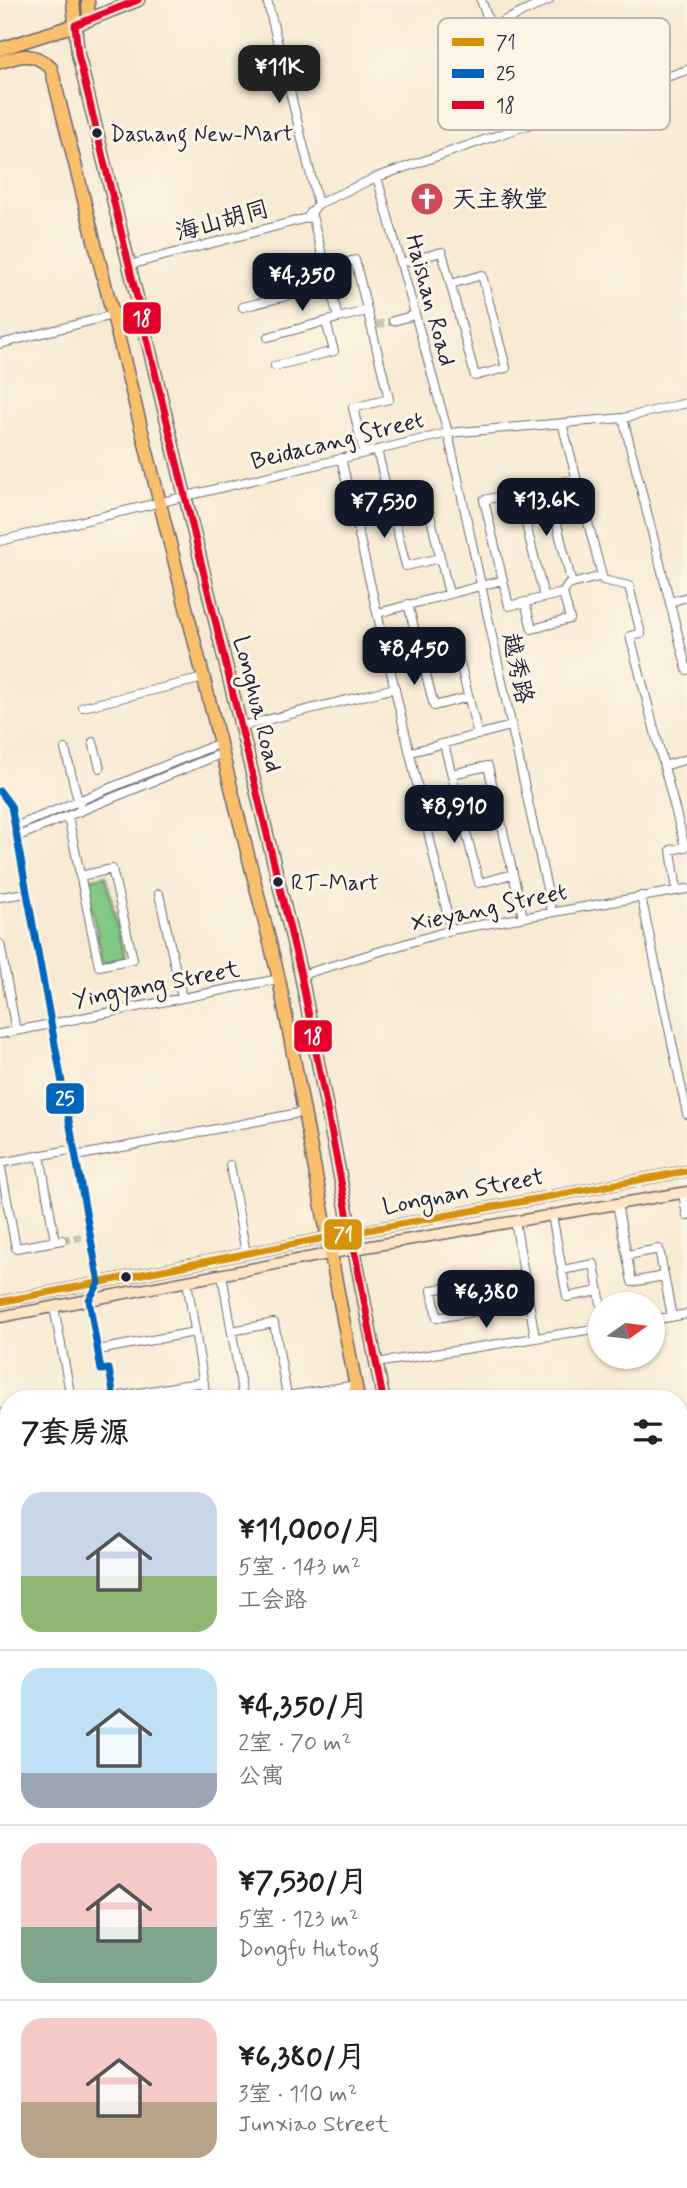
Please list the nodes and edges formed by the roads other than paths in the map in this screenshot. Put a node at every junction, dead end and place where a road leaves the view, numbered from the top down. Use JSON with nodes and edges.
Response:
{"nodes":[{"id":1,"x":73,"y":0,"type":"edge"},
{"id":2,"x":88,"y":0,"type":"edge"},
{"id":3,"x":138,"y":0,"type":"edge"},
{"id":4,"x":267,"y":0,"type":"edge"},
{"id":5,"x":481,"y":0,"type":"edge"},
{"id":6,"x":549,"y":0,"type":"edge"},
{"id":7,"x":488,"y":18,"type":"edge"},
{"id":8,"x":510,"y":18,"type":"edge"},
{"id":9,"x":89,"y":20,"type":"junction"},
{"id":10,"x":75,"y":24,"type":"junction"},
{"id":11,"x":0,"y":49,"type":"edge"},
{"id":12,"x":0,"y":62,"type":"edge"},
{"id":13,"x":687,"y":71,"type":"edge"},
{"id":14,"x":670,"y":77,"type":"edge"},
{"id":15,"x":514,"y":130,"type":"edge"},
{"id":16,"x":377,"y":177,"type":"junction"},
{"id":17,"x":318,"y":204,"type":"junction"},
{"id":18,"x":311,"y":212,"type":"junction"},
{"id":19,"x":400,"y":263,"type":"junction"},
{"id":20,"x":129,"y":264,"type":"junction"},
{"id":21,"x":325,"y":268,"type":"junction"},
{"id":22,"x":451,"y":284,"type":"junction"},
{"id":23,"x":330,"y":285,"type":"junction"},
{"id":24,"x":243,"y":307,"type":"dead end"},
{"id":25,"x":368,"y":311,"type":"junction"},
{"id":26,"x":113,"y":315,"type":"junction"},
{"id":27,"x":415,"y":316,"type":"junction"},
{"id":28,"x":338,"y":318,"type":"junction"},
{"id":29,"x":326,"y":321,"type":"junction"},
{"id":30,"x":393,"y":321,"type":"tunnel mouth"},
{"id":31,"x":268,"y":337,"type":"dead end"},
{"id":32,"x":0,"y":344,"type":"edge"},
{"id":33,"x":275,"y":366,"type":"dead end"},
{"id":34,"x":687,"y":403,"type":"edge"},
{"id":35,"x":623,"y":418,"type":"junction"},
{"id":36,"x":562,"y":424,"type":"junction"},
{"id":37,"x":447,"y":433,"type":"junction"},
{"id":38,"x":377,"y":450,"type":"junction"},
{"id":39,"x":364,"y":453,"type":"junction"},
{"id":40,"x":341,"y":458,"type":"junction"},
{"id":41,"x":576,"y":479,"type":"junction"},
{"id":42,"x":547,"y":485,"type":"junction"},
{"id":43,"x":518,"y":492,"type":"junction"},
{"id":44,"x":186,"y":496,"type":"junction"},
{"id":45,"x":160,"y":503,"type":"junction"},
{"id":46,"x":390,"y":503,"type":"junction"},
{"id":47,"x":0,"y":541,"type":"edge"},
{"id":48,"x":440,"y":558,"type":"junction"},
{"id":49,"x":602,"y":576,"type":"junction"},
{"id":50,"x":503,"y":580,"type":"junction"},
{"id":51,"x":572,"y":584,"type":"junction"},
{"id":52,"x":481,"y":585,"type":"junction"},
{"id":53,"x":563,"y":593,"type":"junction"},
{"id":54,"x":449,"y":594,"type":"junction"},
{"id":55,"x":544,"y":597,"type":"junction"},
{"id":56,"x":687,"y":597,"type":"edge"},
{"id":57,"x":525,"y":602,"type":"junction"},
{"id":58,"x":670,"y":602,"type":"junction"},
{"id":59,"x":408,"y":604,"type":"junction"},
{"id":60,"x":378,"y":613,"type":"junction"},
{"id":61,"x":419,"y":648,"type":"junction"},
{"id":62,"x":687,"y":670,"type":"edge"},
{"id":63,"x":204,"y":678,"type":"junction"},
{"id":64,"x":396,"y":688,"type":"junction"},
{"id":65,"x":469,"y":697,"type":"junction"},
{"id":66,"x":83,"y":707,"type":"dead end"},
{"id":67,"x":242,"y":726,"type":"junction"},
{"id":68,"x":511,"y":726,"type":"junction"},
{"id":69,"x":478,"y":735,"type":"junction"},
{"id":70,"x":93,"y":743,"type":"dead end"},
{"id":71,"x":444,"y":744,"type":"junction"},
{"id":72,"x":221,"y":748,"type":"junction"},
{"id":73,"x":65,"y":749,"type":"dead end"},
{"id":74,"x":411,"y":752,"type":"junction"},
{"id":75,"x":687,"y":760,"type":"edge"},
{"id":76,"x":664,"y":765,"type":"junction"},
{"id":77,"x":100,"y":768,"type":"dead end"},
{"id":78,"x":452,"y":774,"type":"junction"},
{"id":79,"x":0,"y":791,"type":"edge"},
{"id":80,"x":78,"y":801,"type":"junction"},
{"id":81,"x":82,"y":810,"type":"junction"},
{"id":82,"x":68,"y":816,"type":"junction"},
{"id":83,"x":15,"y":827,"type":"junction"},
{"id":84,"x":16,"y":837,"type":"junction"},
{"id":85,"x":513,"y":874,"type":"junction"},
{"id":86,"x":80,"y":876,"type":"junction"},
{"id":87,"x":687,"y":889,"type":"edge"},
{"id":88,"x":677,"y":891,"type":"junction"},
{"id":89,"x":27,"y":893,"type":"junction"},
{"id":90,"x":159,"y":894,"type":"dead end"},
{"id":91,"x":0,"y":897,"type":"edge"},
{"id":92,"x":641,"y":897,"type":"junction"},
{"id":93,"x":552,"y":912,"type":"junction"},
{"id":94,"x":523,"y":917,"type":"junction"},
{"id":95,"x":452,"y":930,"type":"junction"},
{"id":96,"x":0,"y":943,"type":"edge"},
{"id":97,"x":301,"y":975,"type":"junction"},
{"id":98,"x":279,"y":979,"type":"junction"},
{"id":99,"x":182,"y":998,"type":"junction"},
{"id":100,"x":51,"y":1024,"type":"junction"},
{"id":101,"x":16,"y":1031,"type":"junction"},
{"id":102,"x":0,"y":1034,"type":"edge"},
{"id":103,"x":304,"y":1112,"type":"junction"},
{"id":104,"x":687,"y":1114,"type":"edge"},
{"id":105,"x":76,"y":1152,"type":"junction"},
{"id":106,"x":40,"y":1155,"type":"junction"},
{"id":107,"x":0,"y":1163,"type":"edge"},
{"id":108,"x":230,"y":1165,"type":"dead end"},
{"id":109,"x":687,"y":1171,"type":"edge"},
{"id":110,"x":685,"y":1193,"type":"edge"},
{"id":111,"x":617,"y":1204,"type":"junction"},
{"id":112,"x":552,"y":1215,"type":"junction"},
{"id":113,"x":687,"y":1216,"type":"edge"},
{"id":114,"x":514,"y":1222,"type":"junction"},
{"id":115,"x":351,"y":1233,"type":"junction"},
{"id":116,"x":328,"y":1237,"type":"junction"},
{"id":117,"x":354,"y":1249,"type":"junction"},
{"id":118,"x":331,"y":1253,"type":"junction"},
{"id":119,"x":246,"y":1254,"type":"junction"},
{"id":120,"x":627,"y":1255,"type":"junction"},
{"id":121,"x":562,"y":1270,"type":"junction"},
{"id":122,"x":524,"y":1274,"type":"junction"},
{"id":123,"x":222,"y":1275,"type":"junction"},
{"id":124,"x":664,"y":1276,"type":"junction"},
{"id":125,"x":187,"y":1281,"type":"junction"},
{"id":126,"x":99,"y":1283,"type":"junction"},
{"id":127,"x":599,"y":1291,"type":"joint"},
{"id":128,"x":89,"y":1300,"type":"junction"},
{"id":129,"x":0,"y":1302,"type":"edge"},
{"id":130,"x":529,"y":1302,"type":"junction"},
{"id":131,"x":54,"y":1307,"type":"junction"},
{"id":132,"x":687,"y":1314,"type":"edge"},
{"id":133,"x":0,"y":1317,"type":"edge"},
{"id":134,"x":672,"y":1317,"type":"junction"},
{"id":135,"x":665,"y":1318,"type":"edge"},
{"id":136,"x":588,"y":1330,"type":"edge"},
{"id":137,"x":232,"y":1331,"type":"junction"},
{"id":138,"x":195,"y":1332,"type":"junction"},
{"id":139,"x":535,"y":1337,"type":"junction"},
{"id":140,"x":98,"y":1350,"type":"junction"},
{"id":141,"x":376,"y":1363,"type":"junction"},
{"id":142,"x":204,"y":1382,"type":"junction"},
{"id":143,"x":356,"y":1385,"type":"junction"},
{"id":144,"x":70,"y":1390,"type":"edge"},
{"id":145,"x":113,"y":1390,"type":"edge"},
{"id":146,"x":159,"y":1390,"type":"edge"},
{"id":147,"x":205,"y":1390,"type":"edge"},
{"id":148,"x":242,"y":1390,"type":"edge"},
{"id":149,"x":286,"y":1390,"type":"edge"},
{"id":150,"x":325,"y":1390,"type":"edge"},
{"id":151,"x":357,"y":1390,"type":"edge"},
{"id":152,"x":381,"y":1390,"type":"edge"}],
"edges":[{"from":1,"to":10,"type":"main road","name":"Longhua Road"},
{"from":2,"to":9,"type":"main road"},
{"from":3,"to":9,"type":"main road"},
{"from":4,"to":17,"type":"street"},
{"from":5,"to":7,"type":"street"},
{"from":6,"to":8,"type":"street"},
{"from":9,"to":10,"type":"main road"},
{"from":10,"to":11,"type":"main road"},
{"from":10,"to":20,"type":"main road","name":"Longhua Road"},
{"from":12,"to":26,"type":"main road","name":"Longhua Road"},
{"from":13,"to":14,"type":"street"},
{"from":15,"to":16,"type":"street"},
{"from":16,"to":17,"type":"street"},
{"from":16,"to":19,"type":"street","name":"Haishan Road"},
{"from":17,"to":18,"type":"street","name":"海山胡同"},
{"from":18,"to":20,"type":"street","name":"海山胡同"},
{"from":18,"to":21,"type":"street"},
{"from":19,"to":22,"type":"street"},
{"from":19,"to":27,"type":"street","name":"Haishan Road"},
{"from":20,"to":44,"type":"main road","name":"Longhua Road"},
{"from":21,"to":23,"type":"street"},
{"from":21,"to":25,"type":"street"},
{"from":22,"to":22,"type":"street"},
{"from":23,"to":24,"type":"street"},
{"from":23,"to":28,"type":"street"},
{"from":25,"to":28,"type":"street"},
{"from":25,"to":39,"type":"street"},
{"from":26,"to":32,"type":"street"},
{"from":26,"to":45,"type":"main road","name":"Longhua Road"},
{"from":27,"to":30,"type":"street"},
{"from":27,"to":37,"type":"street","name":"Haishan Road"},
{"from":28,"to":29,"type":"street"},
{"from":29,"to":31,"type":"street"},
{"from":29,"to":33,"type":"street"},
{"from":34,"to":35,"type":"street","name":"Beidacang Street"},
{"from":35,"to":36,"type":"street","name":"Beidacang Street"},
{"from":35,"to":58,"type":"street"},
{"from":36,"to":37,"type":"street","name":"Beidacang Street"},
{"from":36,"to":41,"type":"street"},
{"from":37,"to":38,"type":"street","name":"Beidacang Street"},
{"from":37,"to":52,"type":"street","name":"越秀路"},
{"from":38,"to":39,"type":"street","name":"Beidacang Street"},
{"from":38,"to":46,"type":"street"},
{"from":39,"to":40,"type":"street","name":"Beidacang Street"},
{"from":40,"to":44,"type":"street","name":"Beidacang Street"},
{"from":40,"to":60,"type":"street"},
{"from":41,"to":42,"type":"street"},
{"from":41,"to":49,"type":"street"},
{"from":42,"to":43,"type":"street"},
{"from":42,"to":51,"type":"street"},
{"from":43,"to":50,"type":"street"},
{"from":43,"to":55,"type":"street"},
{"from":44,"to":45,"type":"street","name":"Beidacang Street"},
{"from":44,"to":67,"type":"main road","name":"Longhua Road"},
{"from":45,"to":47,"type":"street","name":"Beidacang Street"},
{"from":45,"to":63,"type":"main road","name":"Longhua Road"},
{"from":46,"to":48,"type":"street"},
{"from":46,"to":48,"type":"street"},
{"from":48,"to":54,"type":"street"},
{"from":49,"to":51,"type":"street"},
{"from":49,"to":76,"type":"street"},
{"from":50,"to":52,"type":"street"},
{"from":50,"to":57,"type":"street"},
{"from":51,"to":53,"type":"street"},
{"from":52,"to":54,"type":"street"},
{"from":52,"to":68,"type":"street","name":"越秀路"},
{"from":53,"to":55,"type":"street"},
{"from":53,"to":57,"type":"street"},
{"from":54,"to":59,"type":"street"},
{"from":55,"to":57,"type":"street"},
{"from":56,"to":58,"type":"street"},
{"from":58,"to":62,"type":"street"},
{"from":59,"to":60,"type":"street"},
{"from":59,"to":61,"type":"street"},
{"from":60,"to":64,"type":"street"},
{"from":61,"to":65,"type":"street"},
{"from":61,"to":65,"type":"street"},
{"from":63,"to":66,"type":"street"},
{"from":63,"to":72,"type":"main road","name":"Longhua Road"},
{"from":64,"to":67,"type":"street"},
{"from":64,"to":74,"type":"street"},
{"from":65,"to":69,"type":"street"},
{"from":67,"to":97,"type":"main road","name":"Longhua Road"},
{"from":68,"to":69,"type":"street"},
{"from":68,"to":93,"type":"street","name":"越秀路"},
{"from":69,"to":71,"type":"street"},
{"from":70,"to":77,"type":"street"},
{"from":71,"to":74,"type":"street"},
{"from":71,"to":78,"type":"street"},
{"from":72,"to":80,"type":"street"},
{"from":72,"to":81,"type":"street"},
{"from":72,"to":98,"type":"main road","name":"Longhua Road"},
{"from":73,"to":80,"type":"street"},
{"from":74,"to":95,"type":"street"},
{"from":75,"to":76,"type":"street"},
{"from":76,"to":88,"type":"street"},
{"from":78,"to":85,"type":"street"},
{"from":78,"to":85,"type":"street"},
{"from":79,"to":83,"type":"street"},
{"from":80,"to":81,"type":"street"},
{"from":80,"to":83,"type":"street"},
{"from":81,"to":82,"type":"street"},
{"from":82,"to":84,"type":"street"},
{"from":82,"to":86,"type":"street"},
{"from":83,"to":84,"type":"street"},
{"from":84,"to":89,"type":"street"},
{"from":85,"to":94,"type":"street"},
{"from":86,"to":86,"type":"street"},
{"from":87,"to":88,"type":"street","name":"Xieyang Street"},
{"from":88,"to":92,"type":"street","name":"Xieyang Street"},
{"from":89,"to":91,"type":"street"},
{"from":89,"to":100,"type":"street"},
{"from":90,"to":99,"type":"street"},
{"from":92,"to":93,"type":"street","name":"Xieyang Street"},
{"from":92,"to":104,"type":"street"},
{"from":93,"to":94,"type":"street","name":"Xieyang Street"},
{"from":94,"to":95,"type":"street","name":"Xieyang Street"},
{"from":95,"to":97,"type":"street","name":"Xieyang Street"},
{"from":96,"to":101,"type":"street"},
{"from":97,"to":115,"type":"main road","name":"Longhua Road"},
{"from":98,"to":99,"type":"street","name":"Yingyang Street"},
{"from":98,"to":103,"type":"main road","name":"Longhua Road"},
{"from":99,"to":100,"type":"street","name":"Yingyang Street"},
{"from":100,"to":101,"type":"street","name":"Yingyang Street"},
{"from":100,"to":105,"type":"street"},
{"from":101,"to":102,"type":"street","name":"Yingyang Street"},
{"from":103,"to":105,"type":"street"},
{"from":103,"to":116,"type":"main road","name":"Longhua Road"},
{"from":105,"to":106,"type":"street"},
{"from":105,"to":126,"type":"street"},
{"from":106,"to":107,"type":"street"},
{"from":106,"to":107,"type":"street"},
{"from":108,"to":119,"type":"street"},
{"from":109,"to":115,"type":"main road","name":"Longnan Street"},
{"from":110,"to":111,"type":"main road","name":"Longnan Street"},
{"from":110,"to":113,"type":"street"},
{"from":111,"to":112,"type":"main road","name":"Longnan Street"},
{"from":111,"to":120,"type":"street"},
{"from":112,"to":114,"type":"main road","name":"Longnan Street"},
{"from":112,"to":121,"type":"street"},
{"from":114,"to":117,"type":"main road","name":"Longnan Street"},
{"from":114,"to":122,"type":"street"},
{"from":115,"to":116,"type":"main road","name":"Longnan Street"},
{"from":115,"to":117,"type":"main road","name":"Longhua Road"},
{"from":116,"to":118,"type":"main road","name":"Longhua Road"},
{"from":116,"to":119,"type":"main road","name":"Longnan Street"},
{"from":117,"to":118,"type":"main road","name":"Longnan Street"},
{"from":117,"to":141,"type":"main road","name":"Longhua Road"},
{"from":118,"to":123,"type":"main road","name":"Longnan Street"},
{"from":118,"to":143,"type":"main road","name":"Longhua Road"},
{"from":119,"to":126,"type":"main road","name":"Longnan Street"},
{"from":120,"to":124,"type":"street"},
{"from":120,"to":124,"type":"street"},
{"from":121,"to":127,"type":"street"},
{"from":121,"to":127,"type":"street"},
{"from":122,"to":130,"type":"street"},
{"from":122,"to":130,"type":"street"},
{"from":123,"to":125,"type":"main road","name":"Longnan Street"},
{"from":123,"to":137,"type":"street"},
{"from":124,"to":134,"type":"street"},
{"from":125,"to":128,"type":"main road","name":"Longnan Street"},
{"from":125,"to":138,"type":"street"},
{"from":126,"to":128,"type":"street"},
{"from":126,"to":129,"type":"main road","name":"Longnan Street"},
{"from":128,"to":131,"type":"main road","name":"Longnan Street"},
{"from":128,"to":140,"type":"street"},
{"from":130,"to":139,"type":"street"},
{"from":131,"to":133,"type":"main road","name":"Longnan Street"},
{"from":131,"to":144,"type":"street"},
{"from":132,"to":134,"type":"street"},
{"from":134,"to":135,"type":"street"},
{"from":136,"to":139,"type":"street"},
{"from":137,"to":148,"type":"street"},
{"from":137,"to":149,"type":"street"},
{"from":138,"to":140,"type":"street"},
{"from":138,"to":142,"type":"street"},
{"from":139,"to":141,"type":"street"},
{"from":140,"to":145,"type":"street"},
{"from":141,"to":152,"type":"main road","name":"Longhua Road"},
{"from":142,"to":146,"type":"street"},
{"from":142,"to":147,"type":"street"},
{"from":143,"to":150,"type":"street"},
{"from":143,"to":151,"type":"main road","name":"Longhua Road"}]}
